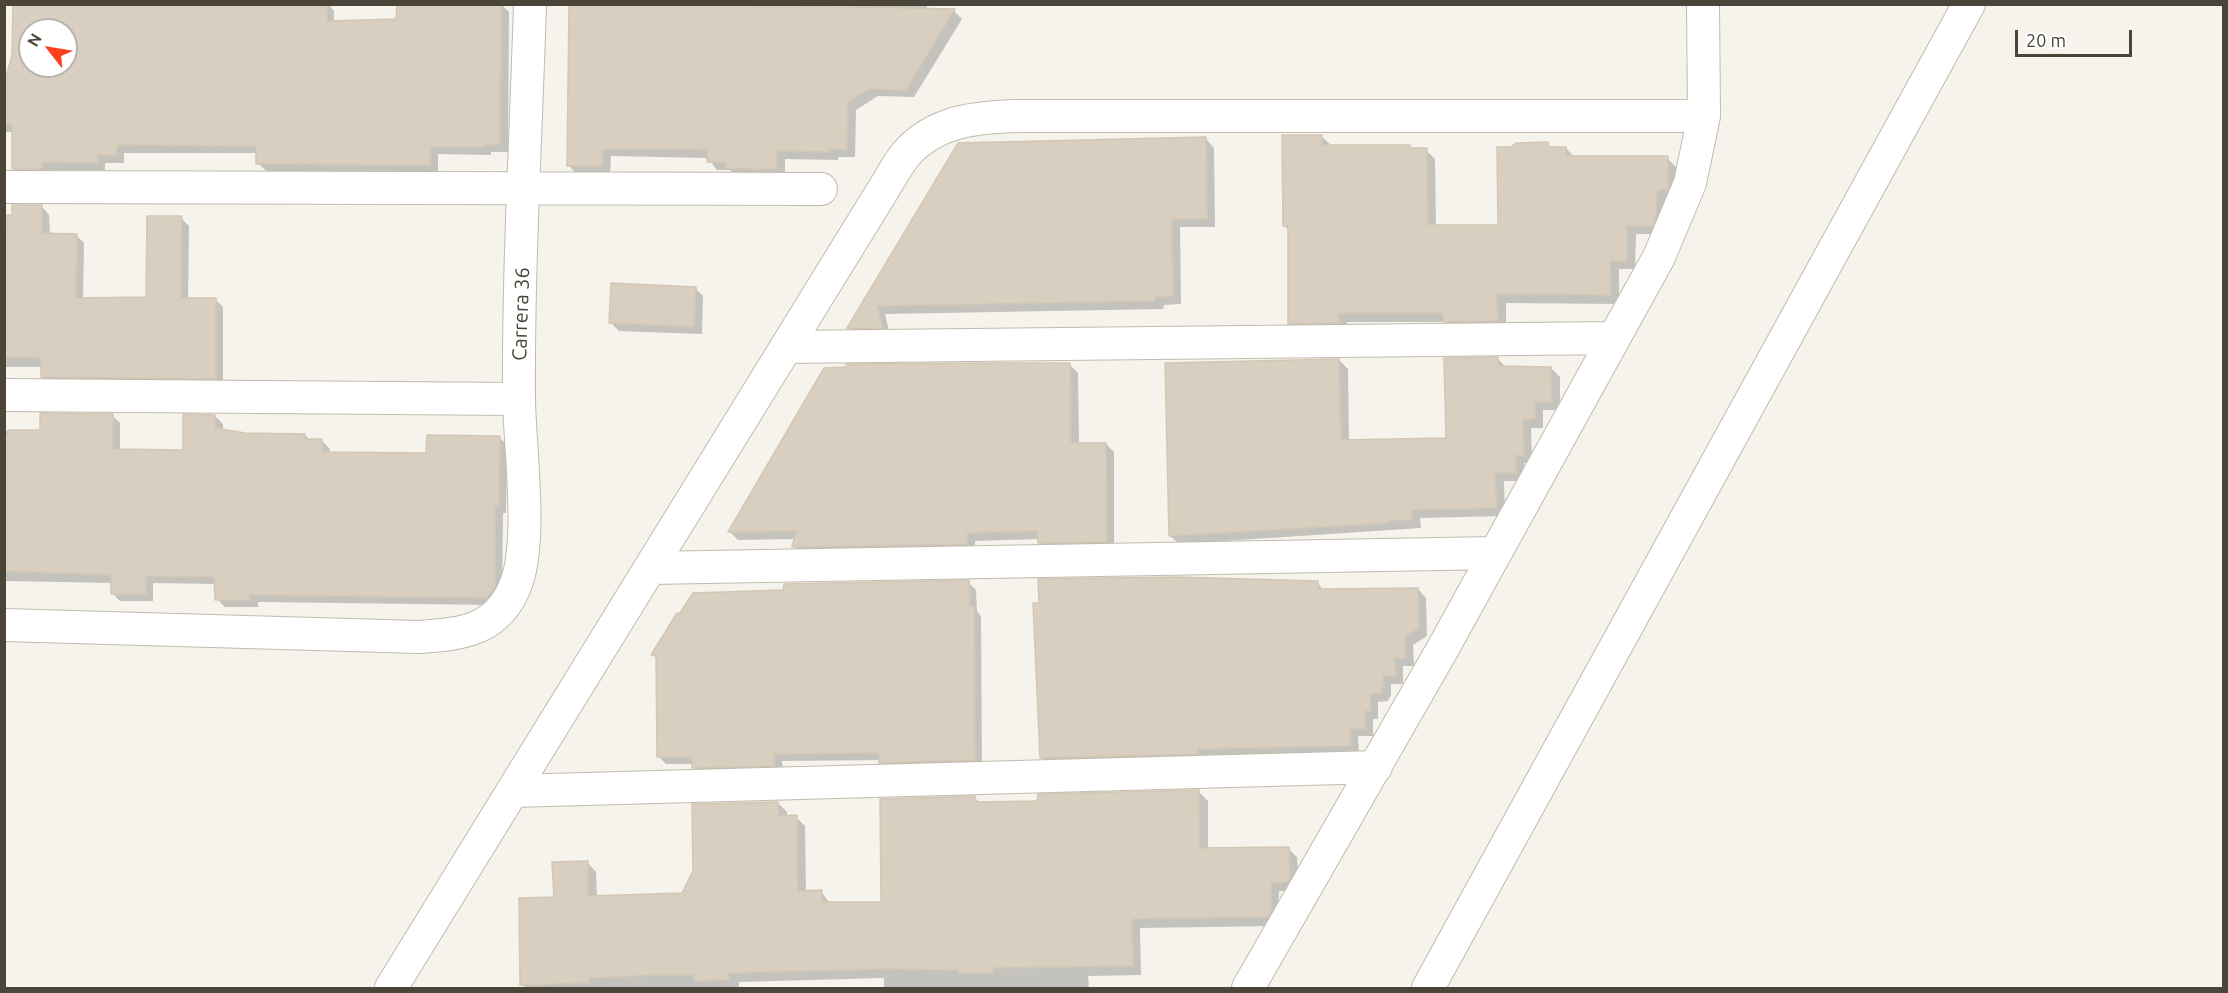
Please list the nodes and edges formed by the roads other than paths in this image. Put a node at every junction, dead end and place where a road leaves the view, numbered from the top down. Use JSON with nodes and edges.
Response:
{"nodes":[{"id":1,"x":530,"y":4,"type":"edge"},
{"id":2,"x":1702,"y":4,"type":"edge"},
{"id":3,"x":1970,"y":4,"type":"edge"},
{"id":4,"x":1704,"y":116,"type":"junction"},
{"id":5,"x":4,"y":187,"type":"edge"},
{"id":6,"x":525,"y":188,"type":"junction"},
{"id":7,"x":821,"y":189,"type":"dead end"},
{"id":8,"x":1614,"y":338,"type":"junction"},
{"id":9,"x":786,"y":347,"type":"junction"},
{"id":10,"x":4,"y":395,"type":"edge"},
{"id":11,"x":519,"y":399,"type":"junction"},
{"id":12,"x":1495,"y":553,"type":"junction"},
{"id":13,"x":650,"y":568,"type":"junction"},
{"id":14,"x":4,"y":626,"type":"edge"},
{"id":15,"x":1376,"y":767,"type":"junction"},
{"id":16,"x":513,"y":791,"type":"junction"},
{"id":17,"x":391,"y":988,"type":"edge"},
{"id":18,"x":1248,"y":988,"type":"edge"},
{"id":19,"x":1428,"y":988,"type":"edge"}],
"edges":[{"from":1,"to":6,"type":"street","name":"Carrera 36"},
{"from":2,"to":4,"type":"street"},
{"from":3,"to":19,"type":"street"},
{"from":4,"to":8,"type":"street"},
{"from":4,"to":9,"type":"street"},
{"from":5,"to":6,"type":"street"},
{"from":6,"to":7,"type":"street"},
{"from":6,"to":11,"type":"street","name":"Carrera 36"},
{"from":8,"to":9,"type":"street"},
{"from":8,"to":12,"type":"street"},
{"from":9,"to":13,"type":"street"},
{"from":10,"to":11,"type":"street"},
{"from":11,"to":14,"type":"street","name":"Carrera 36"},
{"from":12,"to":13,"type":"street"},
{"from":12,"to":15,"type":"street"},
{"from":13,"to":16,"type":"street"},
{"from":15,"to":16,"type":"street"},
{"from":15,"to":18,"type":"street"},
{"from":16,"to":17,"type":"street"}]}
